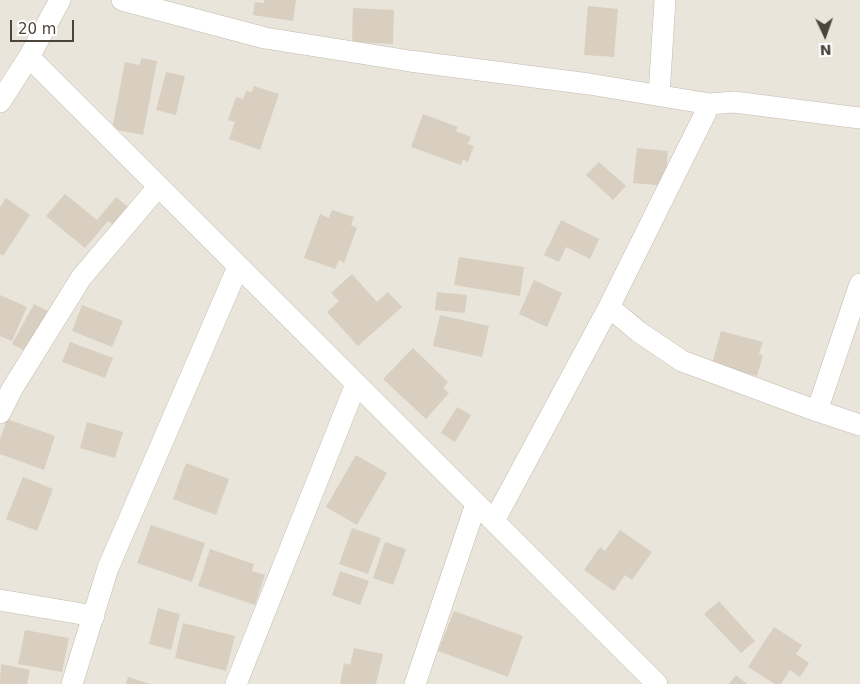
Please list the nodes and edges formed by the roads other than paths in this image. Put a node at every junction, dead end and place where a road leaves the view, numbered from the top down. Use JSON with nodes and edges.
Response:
{"nodes":[{"id":1,"x":60,"y":0,"type":"edge"},
{"id":2,"x":122,"y":0,"type":"edge"},
{"id":3,"x":665,"y":0,"type":"edge"},
{"id":4,"x":29,"y":57,"type":"junction"},
{"id":5,"x":660,"y":96,"type":"junction"},
{"id":6,"x":0,"y":102,"type":"edge"},
{"id":7,"x":710,"y":104,"type":"junction"},
{"id":8,"x":860,"y":118,"type":"edge"},
{"id":9,"x":158,"y":186,"type":"junction"},
{"id":10,"x":238,"y":267,"type":"junction"},
{"id":11,"x":860,"y":284,"type":"edge"},
{"id":12,"x":609,"y":307,"type":"junction"},
{"id":13,"x":356,"y":384,"type":"junction"},
{"id":14,"x":6,"y":386,"type":"edge"},
{"id":15,"x":817,"y":411,"type":"junction"},
{"id":16,"x":0,"y":413,"type":"edge"},
{"id":17,"x":860,"y":425,"type":"edge"},
{"id":18,"x":476,"y":504,"type":"junction"},
{"id":19,"x":494,"y":521,"type":"junction"},
{"id":20,"x":0,"y":600,"type":"edge"},
{"id":21,"x":94,"y":616,"type":"junction"},
{"id":22,"x":72,"y":684,"type":"edge"},
{"id":23,"x":236,"y":684,"type":"edge"},
{"id":24,"x":415,"y":684,"type":"edge"},
{"id":25,"x":657,"y":684,"type":"edge"}],
"edges":[{"from":1,"to":4,"type":"street"},
{"from":2,"to":5,"type":"street"},
{"from":3,"to":5,"type":"street"},
{"from":4,"to":6,"type":"street"},
{"from":4,"to":9,"type":"street"},
{"from":5,"to":7,"type":"street"},
{"from":7,"to":8,"type":"street"},
{"from":7,"to":12,"type":"street"},
{"from":9,"to":10,"type":"street"},
{"from":9,"to":14,"type":"street"},
{"from":10,"to":13,"type":"street"},
{"from":10,"to":21,"type":"street"},
{"from":11,"to":15,"type":"street"},
{"from":12,"to":15,"type":"street"},
{"from":12,"to":19,"type":"street"},
{"from":13,"to":18,"type":"street"},
{"from":13,"to":23,"type":"street"},
{"from":14,"to":16,"type":"street"},
{"from":15,"to":17,"type":"street"},
{"from":18,"to":19,"type":"street"},
{"from":18,"to":24,"type":"street"},
{"from":19,"to":25,"type":"street"},
{"from":20,"to":21,"type":"street"},
{"from":21,"to":22,"type":"street"}]}
